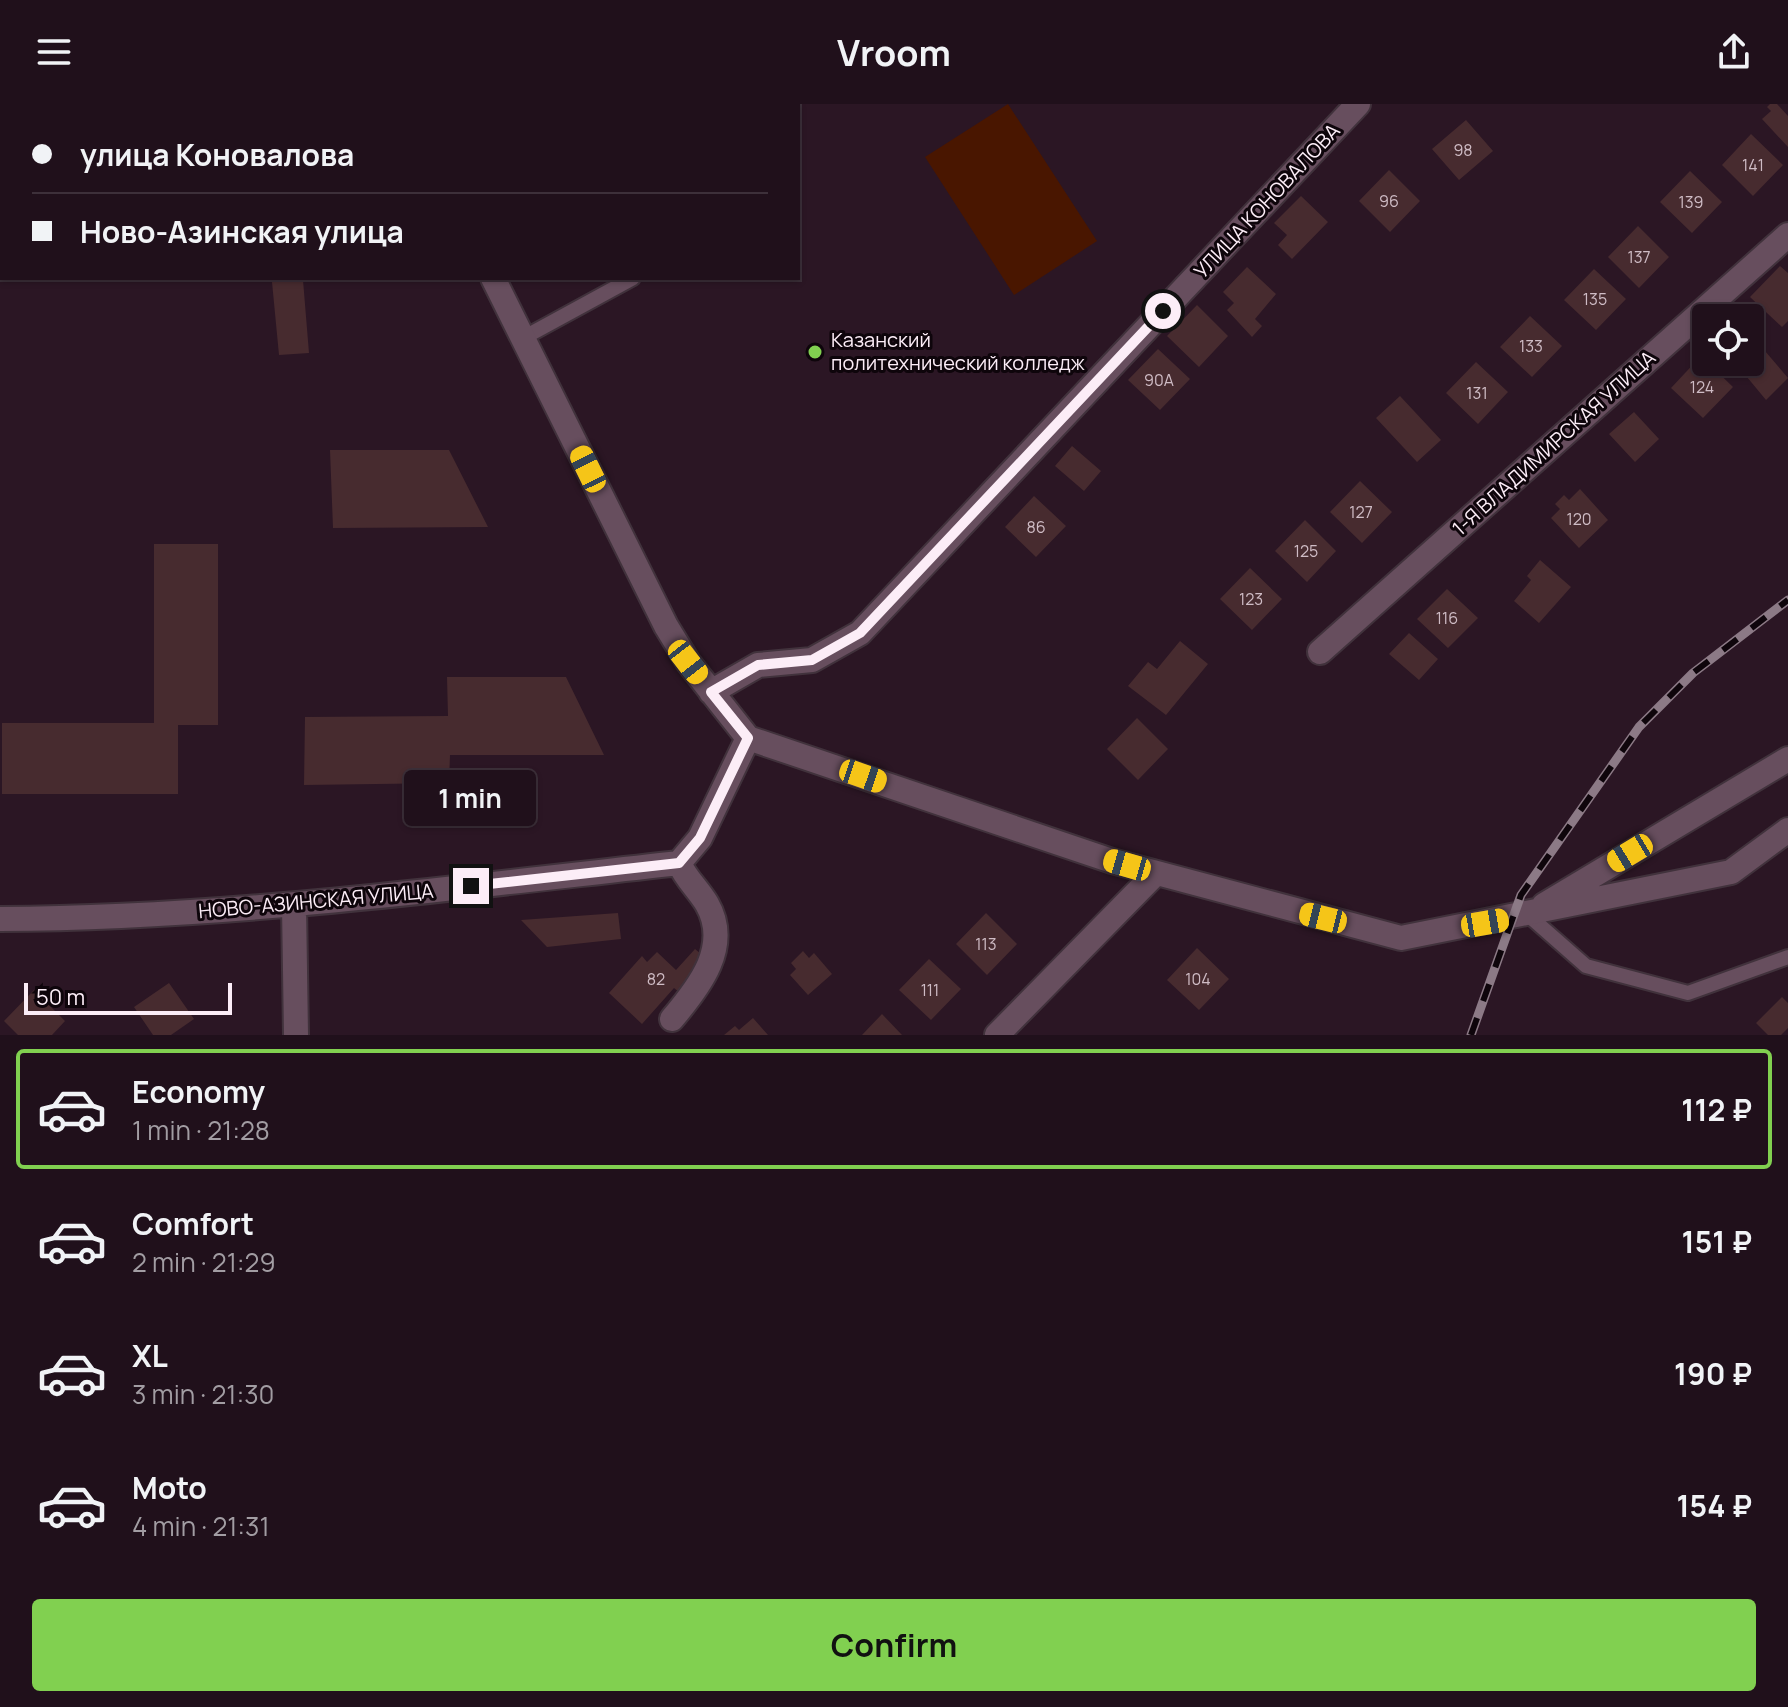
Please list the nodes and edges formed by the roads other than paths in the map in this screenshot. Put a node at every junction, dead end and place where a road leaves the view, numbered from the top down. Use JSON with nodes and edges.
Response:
{"nodes":[{"id":1,"x":1358,"y":104,"type":"edge"},
{"id":2,"x":1788,"y":235,"type":"edge"},
{"id":3,"x":494,"y":280,"type":"edge"},
{"id":4,"x":629,"y":280,"type":"edge"},
{"id":5,"x":523,"y":338,"type":"junction"},
{"id":6,"x":1320,"y":652,"type":"dead end"},
{"id":7,"x":711,"y":692,"type":"junction"},
{"id":8,"x":748,"y":738,"type":"junction"},
{"id":9,"x":1788,"y":759,"type":"edge"},
{"id":10,"x":1788,"y":830,"type":"edge"},
{"id":11,"x":679,"y":863,"type":"junction"},
{"id":12,"x":1155,"y":874,"type":"junction"},
{"id":13,"x":294,"y":905,"type":"junction"},
{"id":14,"x":1528,"y":915,"type":"junction"},
{"id":15,"x":0,"y":919,"type":"edge"},
{"id":16,"x":1788,"y":957,"type":"edge"},
{"id":17,"x":672,"y":1019,"type":"dead end"},
{"id":18,"x":296,"y":1035,"type":"edge"},
{"id":19,"x":997,"y":1035,"type":"edge"}],
"edges":[{"from":1,"to":7,"type":"street","name":"УЛИЦА КОНОВАЛОВА"},
{"from":2,"to":6,"type":"street","name":"1-Я ВЛАДИМИРСКАЯ УЛИЦА"},
{"from":3,"to":5,"type":"street"},
{"from":4,"to":5,"type":"lane"},
{"from":5,"to":7,"type":"street"},
{"from":7,"to":8,"type":"street"},
{"from":8,"to":11,"type":"street"},
{"from":8,"to":12,"type":"street"},
{"from":9,"to":14,"type":"street"},
{"from":10,"to":14,"type":"street"},
{"from":11,"to":13,"type":"street","name":"НОВО-АЗИНСКАЯ УЛИЦА"},
{"from":11,"to":17,"type":"street"},
{"from":12,"to":14,"type":"street"},
{"from":12,"to":19,"type":"street"},
{"from":13,"to":15,"type":"street","name":"НОВО-АЗИНСКАЯ УЛИЦА"},
{"from":13,"to":18,"type":"street"},
{"from":14,"to":16,"type":"lane"}]}
